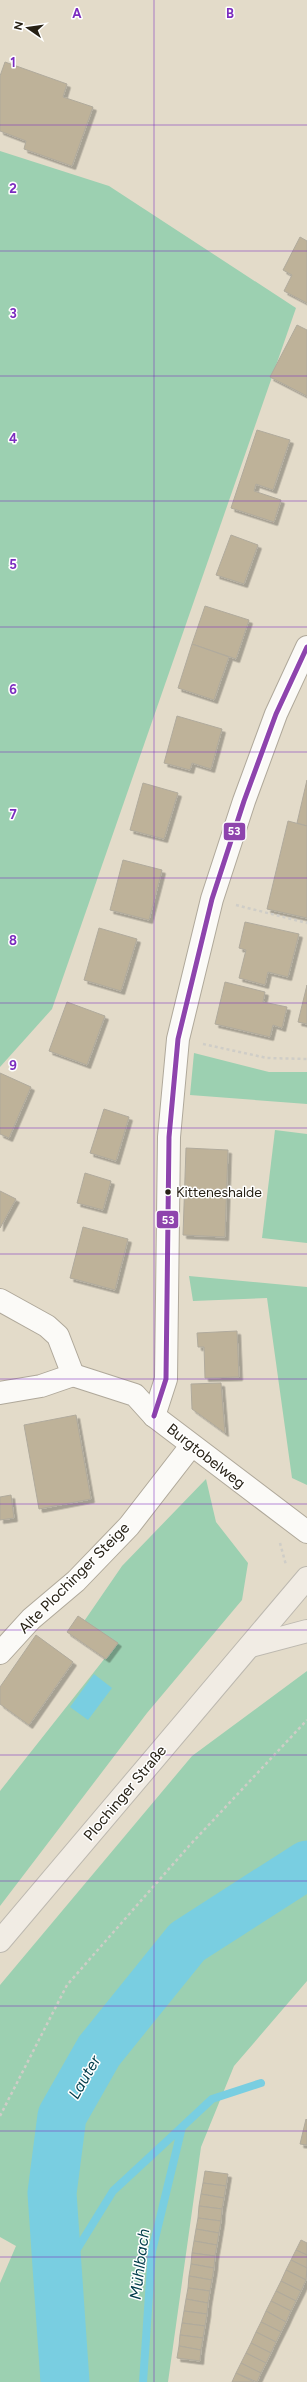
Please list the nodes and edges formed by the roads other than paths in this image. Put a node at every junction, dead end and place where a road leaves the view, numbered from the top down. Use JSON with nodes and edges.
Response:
{"nodes":[{"id":1,"x":307,"y":647,"type":"edge"},
{"id":2,"x":0,"y":1300,"type":"edge"},
{"id":3,"x":73,"y":1375,"type":"junction"},
{"id":4,"x":0,"y":1393,"type":"edge"},
{"id":5,"x":154,"y":1416,"type":"junction"},
{"id":6,"x":191,"y":1446,"type":"junction"},
{"id":7,"x":307,"y":1532,"type":"edge"},
{"id":8,"x":304,"y":1582,"type":"edge"},
{"id":9,"x":307,"y":1631,"type":"edge"},
{"id":10,"x":251,"y":1646,"type":"junction"},
{"id":11,"x":0,"y":1653,"type":"edge"},
{"id":12,"x":0,"y":1941,"type":"edge"}],
"edges":[{"from":1,"to":5,"type":"street"},
{"from":2,"to":3,"type":"street"},
{"from":3,"to":4,"type":"street"},
{"from":3,"to":5,"type":"street","name":"Burgtobelweg"},
{"from":5,"to":6,"type":"street","name":"Burgtobelweg"},
{"from":6,"to":7,"type":"street","name":"Burgtobelweg"},
{"from":6,"to":11,"type":"street","name":"Alte Plochinger Steige"},
{"from":8,"to":10,"type":"main road","name":"Plochinger Straße"},
{"from":9,"to":10,"type":"main road"},
{"from":10,"to":12,"type":"main road","name":"Plochinger Straße"}]}
